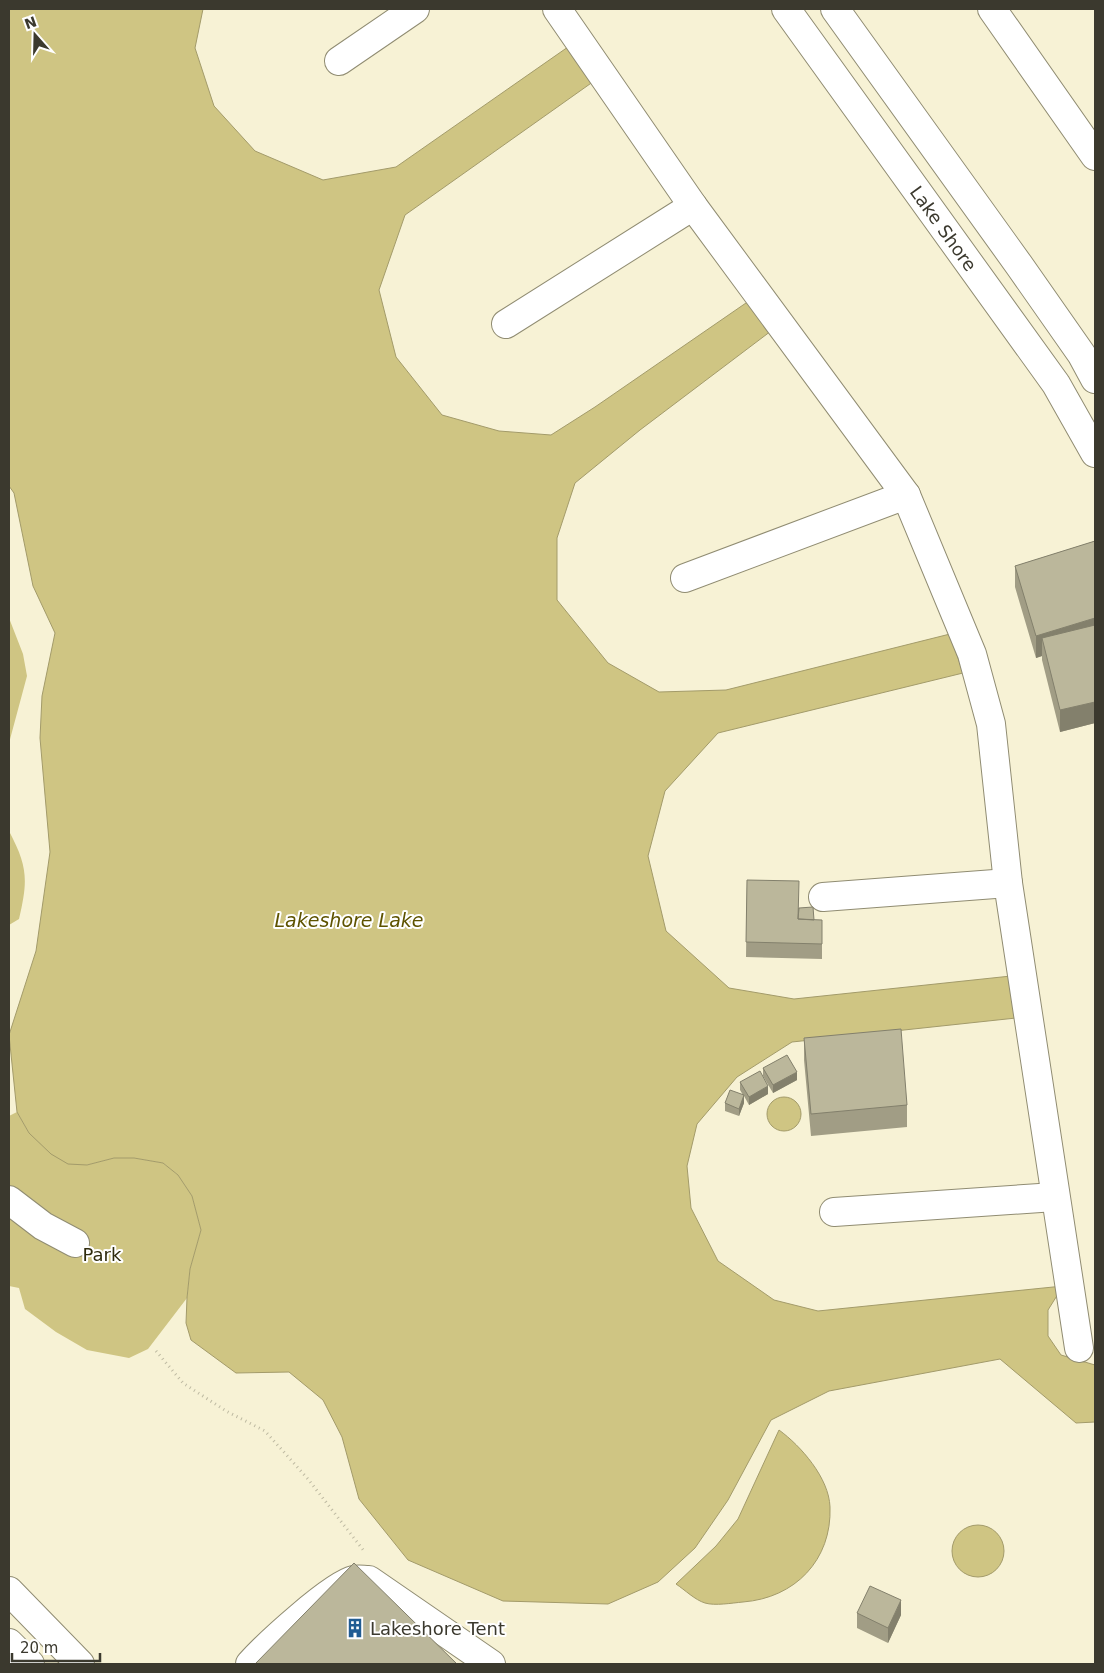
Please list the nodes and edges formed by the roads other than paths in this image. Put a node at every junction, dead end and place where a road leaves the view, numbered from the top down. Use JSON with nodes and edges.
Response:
{"nodes":[{"id":1,"x":415,"y":9,"type":"edge"},
{"id":2,"x":557,"y":9,"type":"edge"},
{"id":3,"x":786,"y":9,"type":"edge"},
{"id":4,"x":835,"y":9,"type":"edge"},
{"id":5,"x":992,"y":9,"type":"edge"},
{"id":6,"x":339,"y":61,"type":"dead end"},
{"id":7,"x":1095,"y":156,"type":"edge"},
{"id":8,"x":693,"y":206,"type":"junction"},
{"id":9,"x":506,"y":324,"type":"dead end"},
{"id":10,"x":1095,"y":380,"type":"edge"},
{"id":11,"x":1095,"y":453,"type":"edge"},
{"id":12,"x":906,"y":495,"type":"junction"},
{"id":13,"x":685,"y":578,"type":"dead end"},
{"id":14,"x":1008,"y":883,"type":"junction"},
{"id":15,"x":823,"y":897,"type":"dead end"},
{"id":16,"x":1055,"y":1197,"type":"junction"},
{"id":17,"x":9,"y":1200,"type":"edge"},
{"id":18,"x":834,"y":1212,"type":"dead end"},
{"id":19,"x":75,"y":1243,"type":"dead end"},
{"id":20,"x":1079,"y":1348,"type":"dead end"},
{"id":21,"x":9,"y":1592,"type":"edge"},
{"id":22,"x":9,"y":1643,"type":"edge"},
{"id":23,"x":30,"y":1664,"type":"edge"},
{"id":24,"x":80,"y":1664,"type":"edge"},
{"id":25,"x":250,"y":1664,"type":"edge"},
{"id":26,"x":491,"y":1664,"type":"edge"}],
"edges":[{"from":1,"to":6,"type":"street"},
{"from":2,"to":8,"type":"street"},
{"from":3,"to":11,"type":"street","name":"Lake Shore"},
{"from":4,"to":10,"type":"street"},
{"from":5,"to":7,"type":"street"},
{"from":8,"to":9,"type":"street"},
{"from":8,"to":12,"type":"street"},
{"from":12,"to":13,"type":"street"},
{"from":12,"to":14,"type":"street"},
{"from":14,"to":15,"type":"street"},
{"from":14,"to":16,"type":"street"},
{"from":16,"to":18,"type":"street"},
{"from":16,"to":20,"type":"street"},
{"from":17,"to":19,"type":"street"},
{"from":21,"to":24,"type":"street"},
{"from":22,"to":23,"type":"street"},
{"from":25,"to":26,"type":"street"}]}
